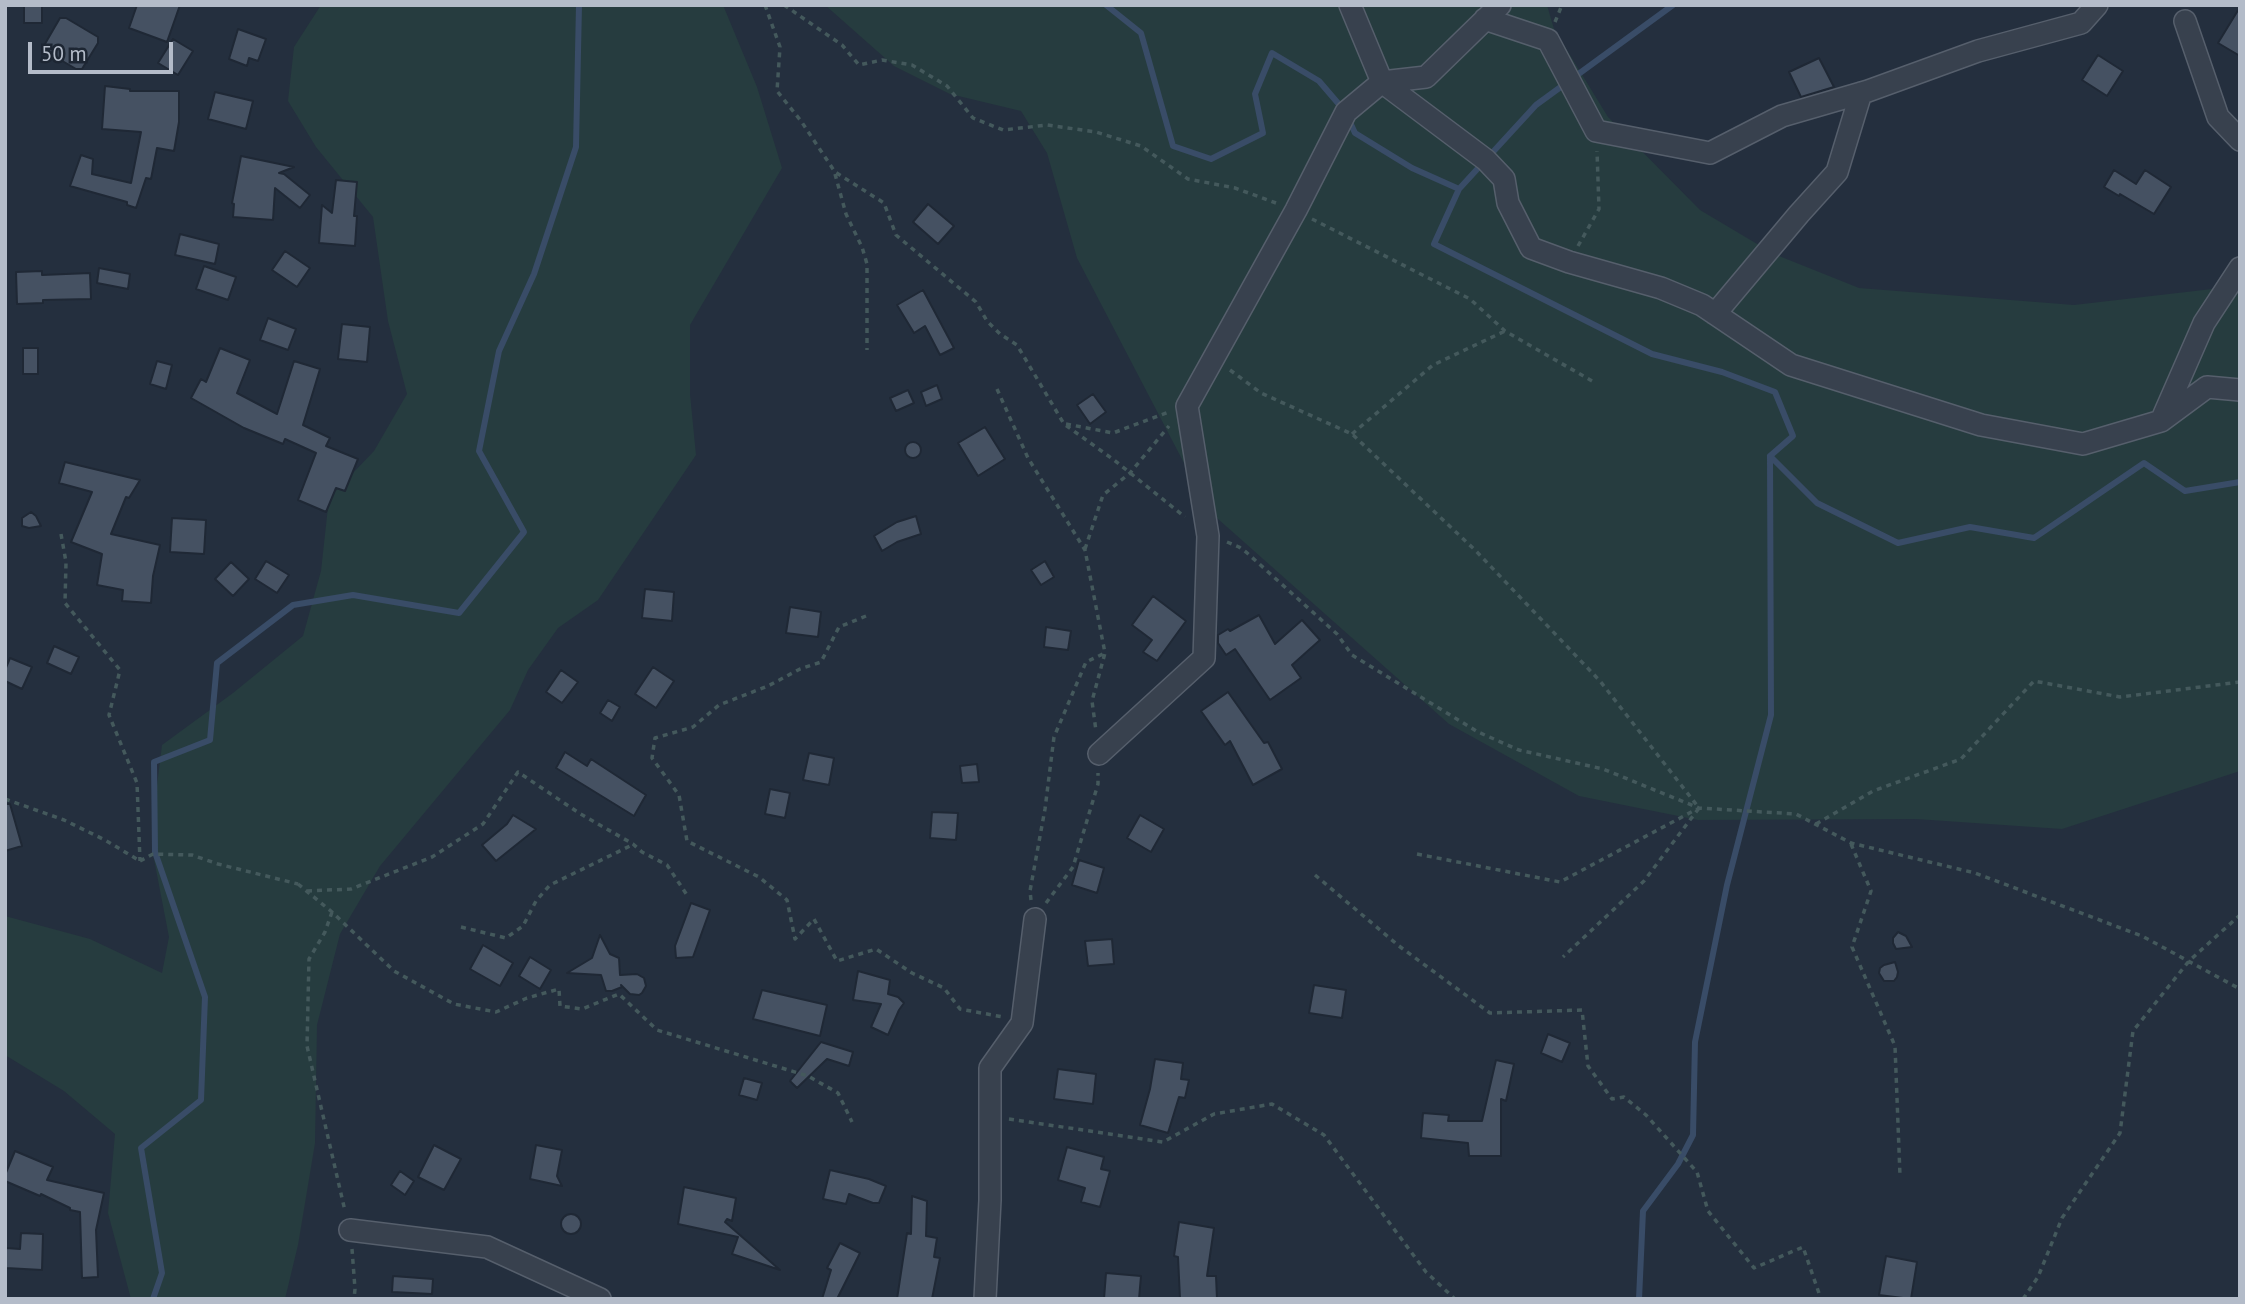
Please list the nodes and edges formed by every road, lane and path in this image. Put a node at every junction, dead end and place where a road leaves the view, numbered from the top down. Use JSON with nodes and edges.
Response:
{"nodes":[{"id":1,"x":765,"y":5,"type":"edge"},
{"id":2,"x":784,"y":5,"type":"edge"},
{"id":3,"x":1350,"y":5,"type":"edge"},
{"id":4,"x":2096,"y":5,"type":"edge"},
{"id":5,"x":1492,"y":12,"type":"edge"},
{"id":6,"x":2185,"y":21,"type":"dead end"},
{"id":7,"x":1382,"y":82,"type":"junction"},
{"id":8,"x":1861,"y":93,"type":"junction"},
{"id":9,"x":1596,"y":131,"type":"junction"},
{"id":10,"x":2240,"y":140,"type":"edge"},
{"id":11,"x":835,"y":172,"type":"junction"},
{"id":12,"x":1296,"y":210,"type":"junction"},
{"id":13,"x":1569,"y":262,"type":"junction"},
{"id":14,"x":2240,"y":268,"type":"edge"},
{"id":15,"x":1715,"y":314,"type":"junction"},
{"id":16,"x":1506,"y":331,"type":"junction"},
{"id":17,"x":867,"y":350,"type":"dead end"},
{"id":18,"x":1215,"y":357,"type":"junction"},
{"id":19,"x":1592,"y":382,"type":"dead end"},
{"id":20,"x":997,"y":389,"type":"dead end"},
{"id":21,"x":2240,"y":390,"type":"edge"},
{"id":22,"x":1186,"y":406,"type":"junction"},
{"id":23,"x":2161,"y":421,"type":"junction"},
{"id":24,"x":1064,"y":424,"type":"junction"},
{"id":25,"x":1352,"y":435,"type":"junction"},
{"id":26,"x":1130,"y":473,"type":"junction"},
{"id":27,"x":61,"y":534,"type":"dead end"},
{"id":28,"x":1208,"y":536,"type":"junction"},
{"id":29,"x":1085,"y":550,"type":"junction"},
{"id":30,"x":866,"y":615,"type":"dead end"},
{"id":31,"x":1105,"y":653,"type":"junction"},
{"id":32,"x":2240,"y":682,"type":"edge"},
{"id":33,"x":1099,"y":754,"type":"junction"},
{"id":34,"x":5,"y":799,"type":"edge"},
{"id":35,"x":1699,"y":808,"type":"junction"},
{"id":36,"x":1815,"y":824,"type":"junction"},
{"id":37,"x":1850,"y":843,"type":"junction"},
{"id":38,"x":633,"y":844,"type":"junction"},
{"id":39,"x":1417,"y":854,"type":"dead end"},
{"id":40,"x":139,"y":860,"type":"junction"},
{"id":41,"x":1315,"y":875,"type":"dead end"},
{"id":42,"x":298,"y":884,"type":"junction"},
{"id":43,"x":687,"y":895,"type":"dead end"},
{"id":44,"x":332,"y":912,"type":"junction"},
{"id":45,"x":2240,"y":915,"type":"edge"},
{"id":46,"x":1035,"y":919,"type":"junction"},
{"id":47,"x":461,"y":927,"type":"dead end"},
{"id":48,"x":1563,"y":957,"type":"dead end"},
{"id":49,"x":2189,"y":961,"type":"junction"},
{"id":50,"x":2240,"y":989,"type":"edge"},
{"id":51,"x":1022,"y":1023,"type":"junction"},
{"id":52,"x":991,"y":1116,"type":"junction"},
{"id":53,"x":852,"y":1122,"type":"dead end"},
{"id":54,"x":1900,"y":1176,"type":"dead end"},
{"id":55,"x":350,"y":1230,"type":"junction"},
{"id":56,"x":354,"y":1299,"type":"edge"},
{"id":57,"x":600,"y":1299,"type":"edge"},
{"id":58,"x":985,"y":1299,"type":"edge"},
{"id":59,"x":1455,"y":1299,"type":"edge"},
{"id":60,"x":1821,"y":1299,"type":"edge"},
{"id":61,"x":2023,"y":1299,"type":"edge"}],
"edges":[{"from":1,"to":11,"type":"path"},
{"from":2,"to":12,"type":"path"},
{"from":3,"to":7,"type":"street"},
{"from":4,"to":8,"type":"street"},
{"from":5,"to":7,"type":"street"},
{"from":5,"to":9,"type":"street"},
{"from":6,"to":10,"type":"street"},
{"from":7,"to":12,"type":"street"},
{"from":7,"to":13,"type":"street"},
{"from":8,"to":9,"type":"street"},
{"from":8,"to":15,"type":"street"},
{"from":9,"to":13,"type":"path"},
{"from":11,"to":17,"type":"path"},
{"from":11,"to":24,"type":"path"},
{"from":12,"to":16,"type":"path"},
{"from":12,"to":18,"type":"street"},
{"from":13,"to":15,"type":"street"},
{"from":14,"to":23,"type":"street"},
{"from":15,"to":23,"type":"street"},
{"from":16,"to":19,"type":"path"},
{"from":16,"to":25,"type":"path"},
{"from":18,"to":22,"type":"street"},
{"from":18,"to":25,"type":"path"},
{"from":20,"to":29,"type":"path"},
{"from":21,"to":23,"type":"street"},
{"from":22,"to":24,"type":"path"},
{"from":22,"to":26,"type":"path"},
{"from":22,"to":28,"type":"street"},
{"from":24,"to":26,"type":"path"},
{"from":25,"to":35,"type":"path"},
{"from":26,"to":28,"type":"path"},
{"from":26,"to":29,"type":"path"},
{"from":27,"to":40,"type":"path"},
{"from":28,"to":33,"type":"street"},
{"from":28,"to":35,"type":"path"},
{"from":29,"to":31,"type":"path"},
{"from":30,"to":51,"type":"path"},
{"from":31,"to":33,"type":"path"},
{"from":31,"to":46,"type":"path"},
{"from":32,"to":36,"type":"path"},
{"from":33,"to":46,"type":"path"},
{"from":34,"to":40,"type":"path"},
{"from":35,"to":36,"type":"path"},
{"from":35,"to":39,"type":"path"},
{"from":35,"to":48,"type":"path"},
{"from":36,"to":37,"type":"path"},
{"from":37,"to":49,"type":"path"},
{"from":37,"to":54,"type":"path"},
{"from":38,"to":42,"type":"path"},
{"from":38,"to":43,"type":"path"},
{"from":38,"to":47,"type":"path"},
{"from":40,"to":42,"type":"path"},
{"from":41,"to":60,"type":"path"},
{"from":42,"to":44,"type":"path"},
{"from":44,"to":53,"type":"path"},
{"from":44,"to":55,"type":"path"},
{"from":45,"to":49,"type":"path"},
{"from":46,"to":51,"type":"street"},
{"from":49,"to":50,"type":"path"},
{"from":49,"to":61,"type":"path"},
{"from":51,"to":52,"type":"street"},
{"from":52,"to":58,"type":"street"},
{"from":52,"to":59,"type":"path"},
{"from":55,"to":56,"type":"path"},
{"from":55,"to":57,"type":"street"}]}
